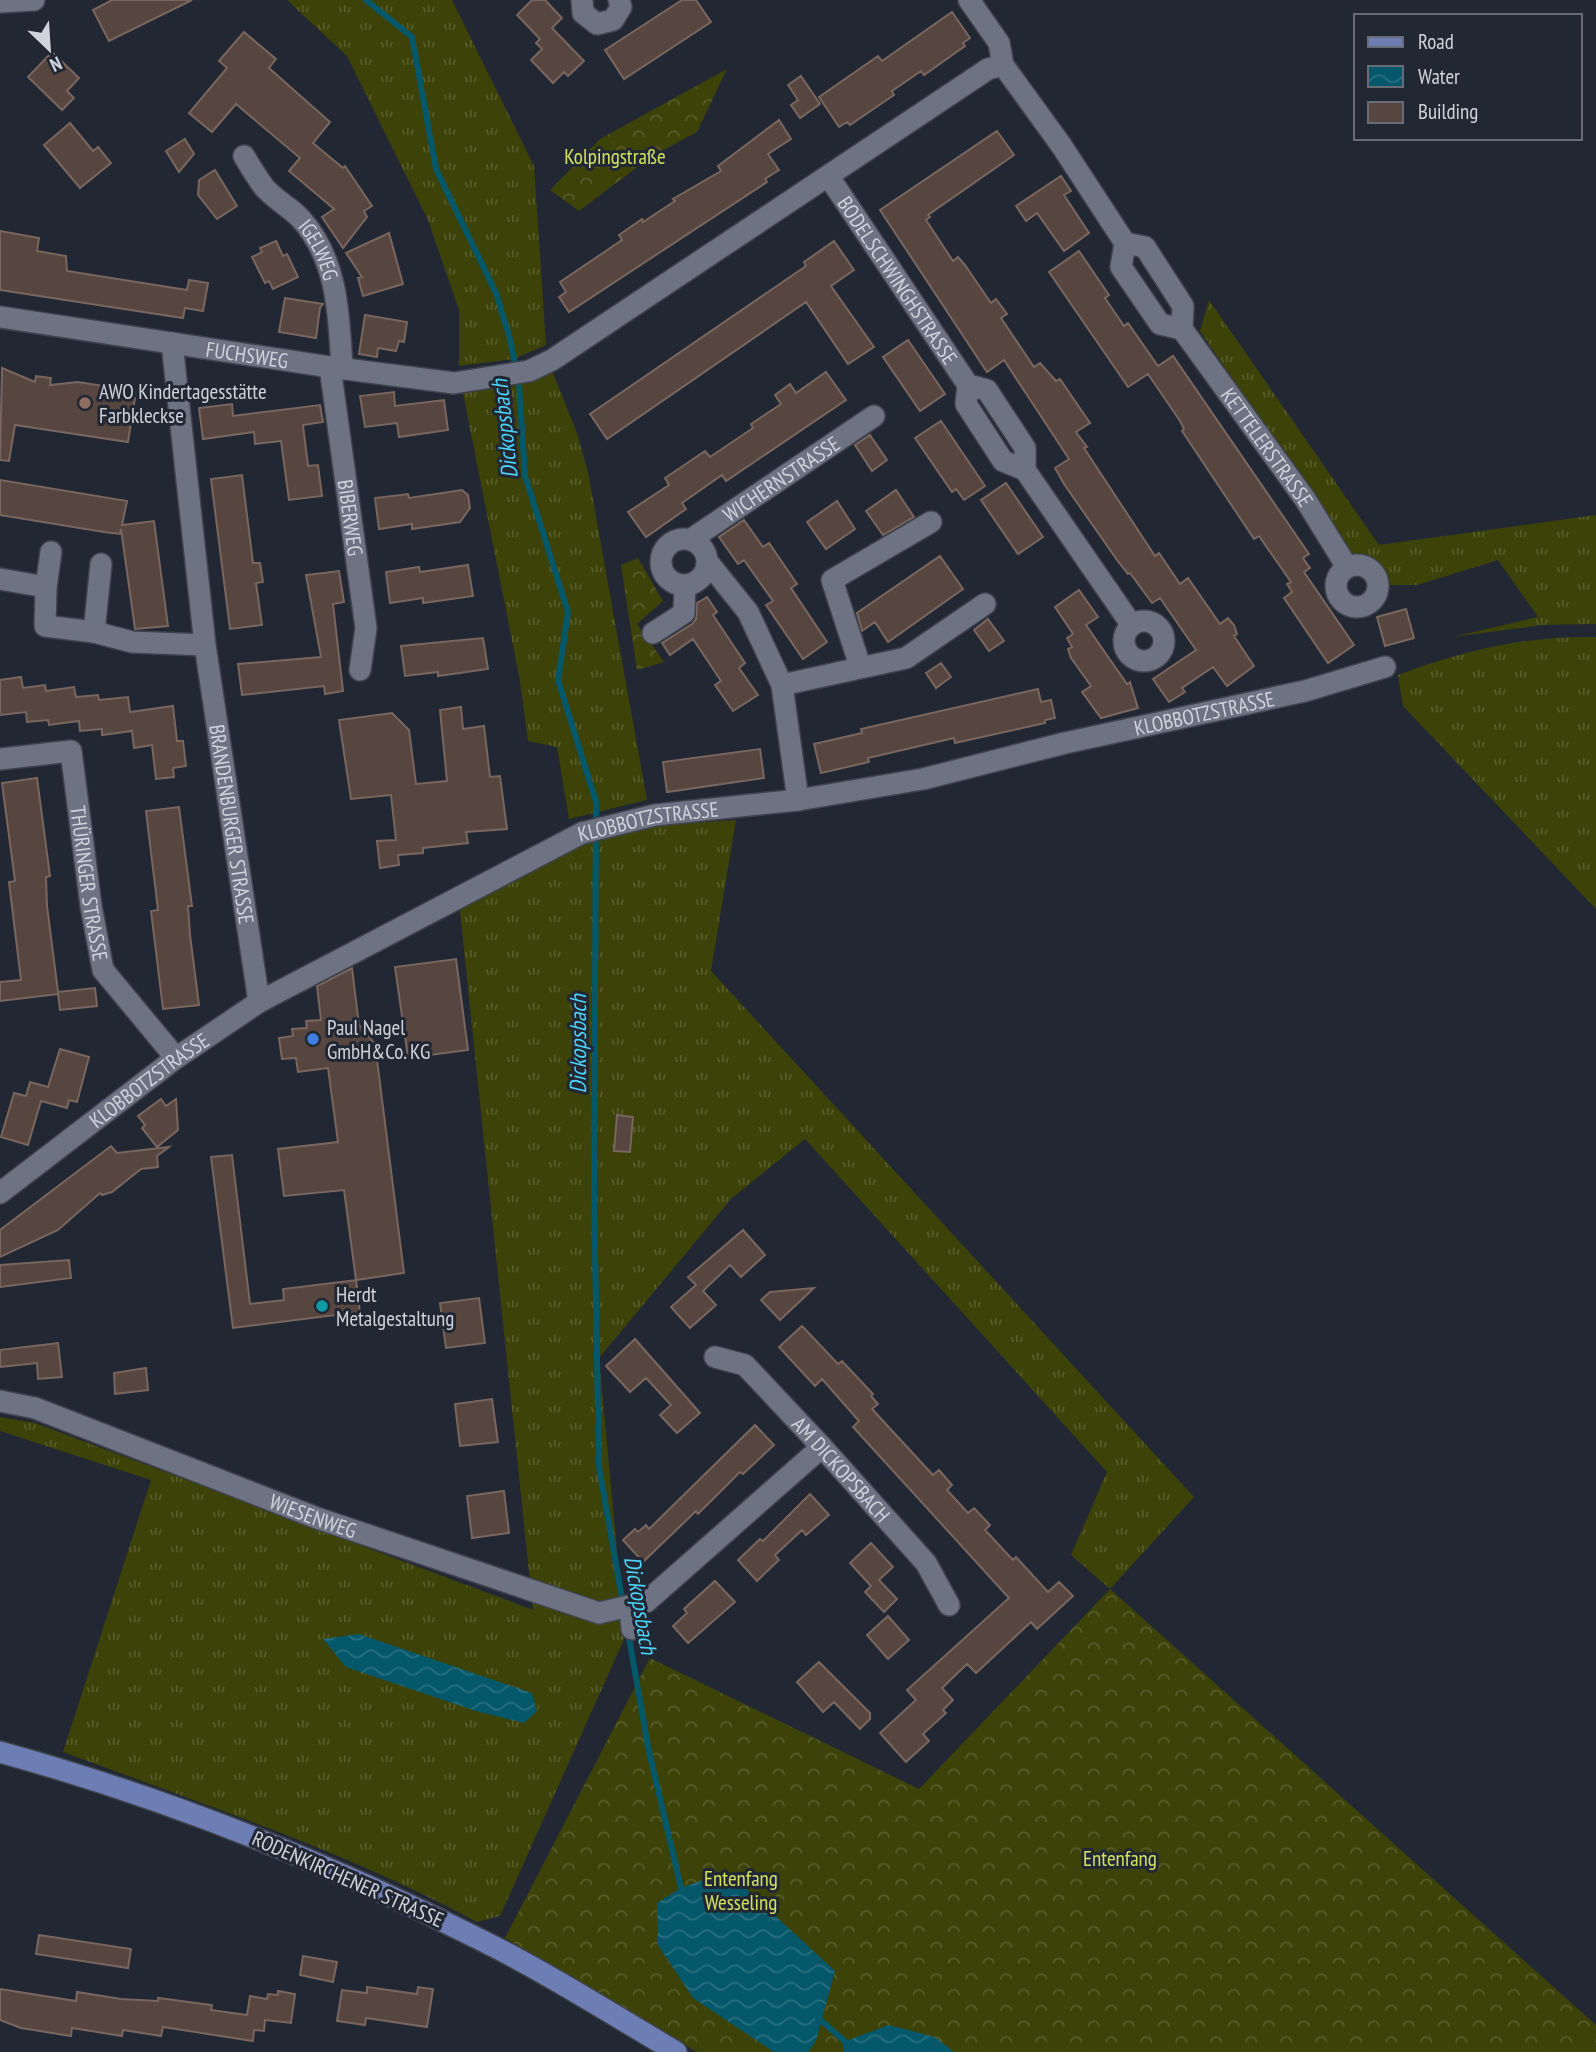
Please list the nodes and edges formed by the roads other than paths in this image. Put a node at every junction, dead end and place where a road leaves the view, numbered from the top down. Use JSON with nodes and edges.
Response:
{"nodes":[{"id":1,"x":34,"y":0,"type":"edge"},
{"id":2,"x":582,"y":0,"type":"edge"},
{"id":3,"x":619,"y":0,"type":"edge"},
{"id":4,"x":970,"y":0,"type":"edge"},
{"id":5,"x":0,"y":2,"type":"edge"},
{"id":6,"x":1003,"y":65,"type":"junction"},
{"id":7,"x":244,"y":156,"type":"dead end"},
{"id":8,"x":829,"y":177,"type":"junction"},
{"id":9,"x":1125,"y":243,"type":"junction"},
{"id":10,"x":0,"y":317,"type":"edge"},
{"id":11,"x":1182,"y":328,"type":"junction"},
{"id":12,"x":172,"y":343,"type":"junction"},
{"id":13,"x":336,"y":368,"type":"junction"},
{"id":14,"x":874,"y":416,"type":"dead end"},
{"id":15,"x":931,"y":522,"type":"dead end"},
{"id":16,"x":690,"y":540,"type":"junction"},
{"id":17,"x":51,"y":552,"type":"dead end"},
{"id":18,"x":707,"y":561,"type":"junction"},
{"id":19,"x":101,"y":564,"type":"dead end"},
{"id":20,"x":1347,"y":567,"type":"dead end"},
{"id":21,"x":0,"y":579,"type":"edge"},
{"id":22,"x":685,"y":585,"type":"junction"},
{"id":23,"x":46,"y":587,"type":"junction"},
{"id":24,"x":985,"y":604,"type":"dead end"},
{"id":25,"x":1132,"y":624,"type":"dead end"},
{"id":26,"x":94,"y":632,"type":"junction"},
{"id":27,"x":653,"y":633,"type":"dead end"},
{"id":28,"x":205,"y":645,"type":"junction"},
{"id":29,"x":860,"y":666,"type":"junction"},
{"id":30,"x":1385,"y":667,"type":"dead end"},
{"id":31,"x":360,"y":670,"type":"dead end"},
{"id":32,"x":782,"y":685,"type":"junction"},
{"id":33,"x":0,"y":759,"type":"edge"},
{"id":34,"x":799,"y":800,"type":"junction"},
{"id":35,"x":259,"y":1002,"type":"junction"},
{"id":36,"x":176,"y":1058,"type":"junction"},
{"id":37,"x":0,"y":1193,"type":"edge"},
{"id":38,"x":715,"y":1357,"type":"dead end"},
{"id":39,"x":0,"y":1401,"type":"edge"},
{"id":40,"x":822,"y":1447,"type":"junction"},
{"id":41,"x":949,"y":1605,"type":"dead end"},
{"id":42,"x":626,"y":1607,"type":"junction"},
{"id":43,"x":632,"y":1629,"type":"dead end"},
{"id":44,"x":0,"y":1752,"type":"edge"},
{"id":45,"x":676,"y":2052,"type":"edge"}],
"edges":[{"from":1,"to":5,"type":"street"},
{"from":2,"to":3,"type":"street"},
{"from":4,"to":6,"type":"street","name":"KETTELERSTRASSE"},
{"from":6,"to":8,"type":"street"},
{"from":6,"to":9,"type":"street","name":"KETTELERSTRASSE"},
{"from":7,"to":13,"type":"street","name":"IGELWEG"},
{"from":8,"to":13,"type":"street","name":"FUCHSWEG"},
{"from":8,"to":25,"type":"street","name":"BODELSCHWINGHSTRASSE"},
{"from":9,"to":11,"type":"street","name":"KETTELERSTRASSE"},
{"from":9,"to":11,"type":"street","name":"KETTELERSTRASSE"},
{"from":10,"to":12,"type":"street","name":"FUCHSWEG"},
{"from":11,"to":20,"type":"street","name":"KETTELERSTRASSE"},
{"from":12,"to":13,"type":"street","name":"FUCHSWEG"},
{"from":12,"to":28,"type":"street","name":"BRANDENBURGER STRASSE"},
{"from":13,"to":31,"type":"street","name":"BIBERWEG"},
{"from":14,"to":16,"type":"street","name":"WICHERNSTRASSE"},
{"from":15,"to":29,"type":"street"},
{"from":16,"to":18,"type":"street"},
{"from":16,"to":22,"type":"street","name":"WICHERNSTRASSE"},
{"from":17,"to":23,"type":"street"},
{"from":18,"to":22,"type":"street"},
{"from":18,"to":32,"type":"street"},
{"from":19,"to":26,"type":"street"},
{"from":21,"to":23,"type":"street"},
{"from":22,"to":27,"type":"street"},
{"from":23,"to":26,"type":"street"},
{"from":24,"to":29,"type":"street"},
{"from":26,"to":28,"type":"street"},
{"from":28,"to":35,"type":"street","name":"BRANDENBURGER STRASSE"},
{"from":29,"to":32,"type":"street"},
{"from":30,"to":34,"type":"street","name":"KLOBBOTZSTRASSE"},
{"from":32,"to":34,"type":"street"},
{"from":33,"to":36,"type":"street","name":"THÜRINGER STRASSE"},
{"from":34,"to":35,"type":"street","name":"KLOBBOTZSTRASSE"},
{"from":35,"to":36,"type":"street","name":"KLOBBOTZSTRASSE"},
{"from":36,"to":37,"type":"street","name":"KLOBBOTZSTRASSE"},
{"from":38,"to":40,"type":"street","name":"AM DICKOPSBACH"},
{"from":39,"to":42,"type":"street","name":"WIESENWEG"},
{"from":40,"to":41,"type":"street","name":"AM DICKOPSBACH"},
{"from":40,"to":42,"type":"street","name":"WIESENWEG"},
{"from":42,"to":43,"type":"street"},
{"from":44,"to":45,"type":"main road","name":"RODENKIRCHENER STRASSE"}]}
